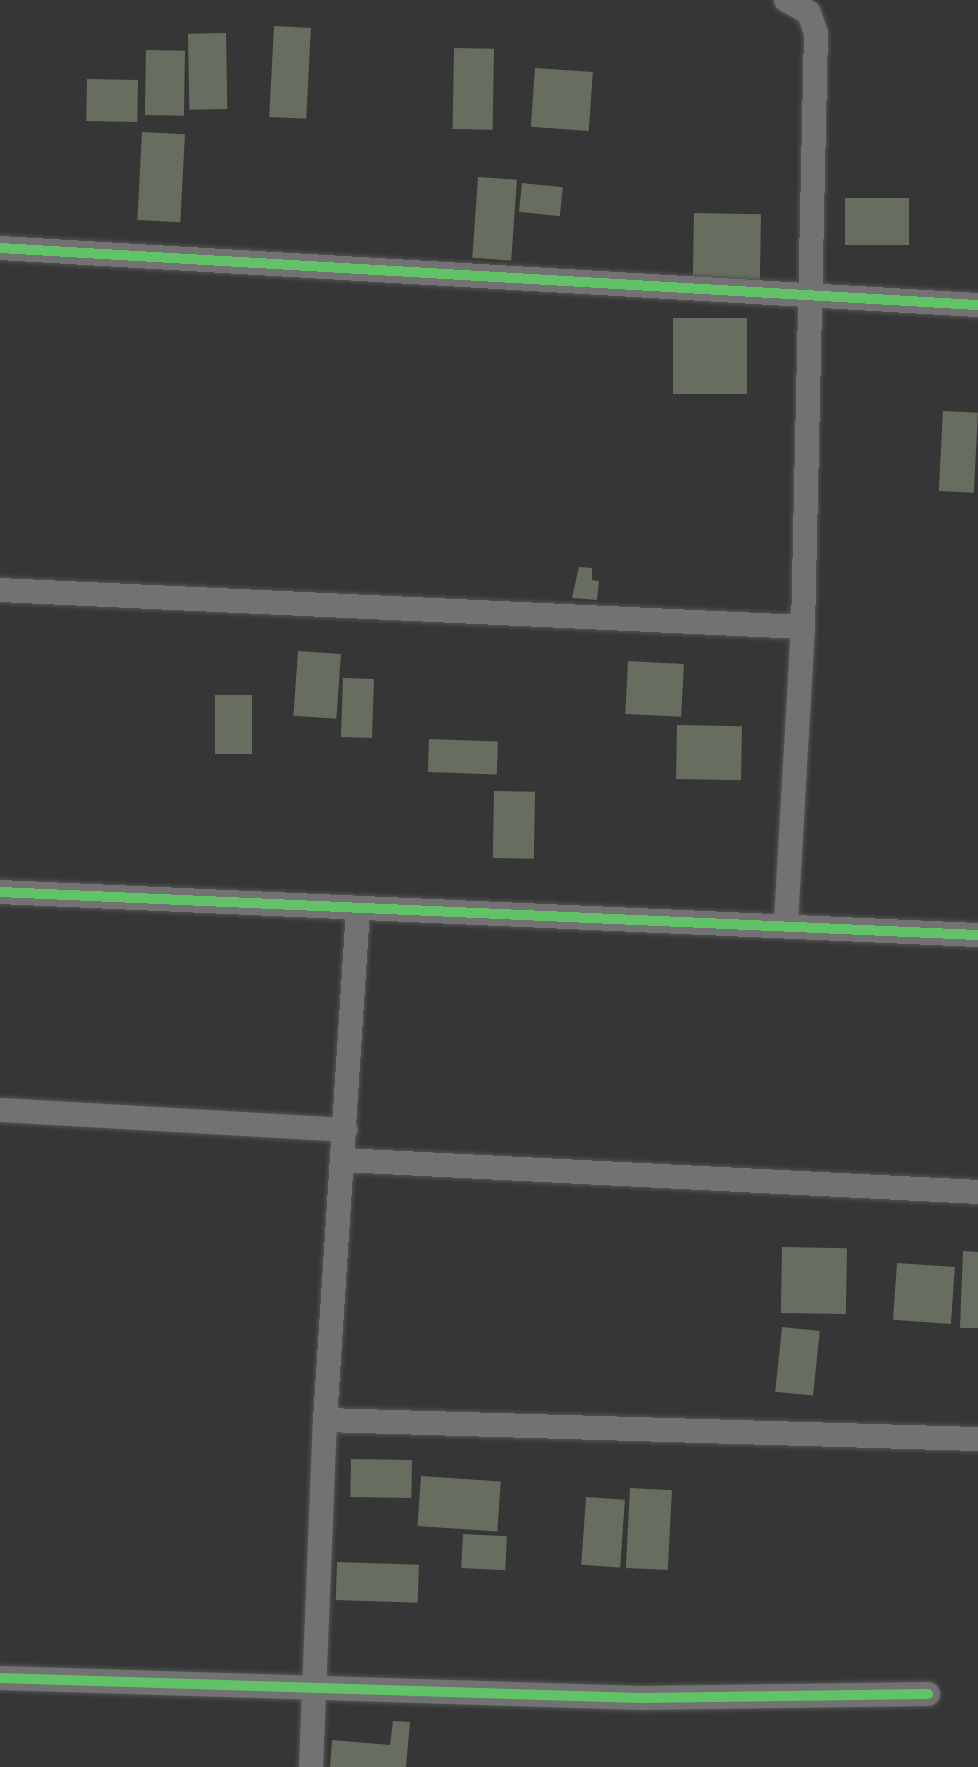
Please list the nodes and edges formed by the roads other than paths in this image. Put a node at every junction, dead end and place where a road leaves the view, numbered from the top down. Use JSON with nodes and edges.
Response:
{"nodes":[{"id":1,"x":786,"y":0,"type":"edge"},
{"id":2,"x":0,"y":248,"type":"edge"},
{"id":3,"x":812,"y":295,"type":"junction"},
{"id":4,"x":978,"y":305,"type":"edge"},
{"id":5,"x":0,"y":590,"type":"edge"},
{"id":6,"x":803,"y":627,"type":"junction"},
{"id":7,"x":0,"y":892,"type":"edge"},
{"id":8,"x":358,"y":910,"type":"junction"},
{"id":9,"x":786,"y":926,"type":"junction"},
{"id":10,"x":978,"y":935,"type":"edge"},
{"id":11,"x":0,"y":1110,"type":"edge"},
{"id":12,"x":345,"y":1130,"type":"junction"},
{"id":13,"x":343,"y":1160,"type":"junction"},
{"id":14,"x":978,"y":1192,"type":"edge"},
{"id":15,"x":325,"y":1420,"type":"junction"},
{"id":16,"x":978,"y":1438,"type":"edge"},
{"id":17,"x":0,"y":1678,"type":"edge"},
{"id":18,"x":317,"y":1692,"type":"junction"},
{"id":19,"x":928,"y":1694,"type":"dead end"},
{"id":20,"x":311,"y":1767,"type":"edge"}],
"edges":[{"from":1,"to":3,"type":"street"},
{"from":2,"to":3,"type":"street"},
{"from":3,"to":4,"type":"street"},
{"from":3,"to":6,"type":"street"},
{"from":5,"to":6,"type":"street"},
{"from":6,"to":9,"type":"street"},
{"from":7,"to":8,"type":"street"},
{"from":8,"to":9,"type":"street"},
{"from":8,"to":12,"type":"street"},
{"from":9,"to":10,"type":"street"},
{"from":11,"to":12,"type":"street"},
{"from":12,"to":13,"type":"street"},
{"from":13,"to":14,"type":"street"},
{"from":13,"to":15,"type":"street"},
{"from":15,"to":16,"type":"street"},
{"from":15,"to":18,"type":"street"},
{"from":17,"to":18,"type":"street"},
{"from":18,"to":19,"type":"street"},
{"from":18,"to":20,"type":"street"}]}
